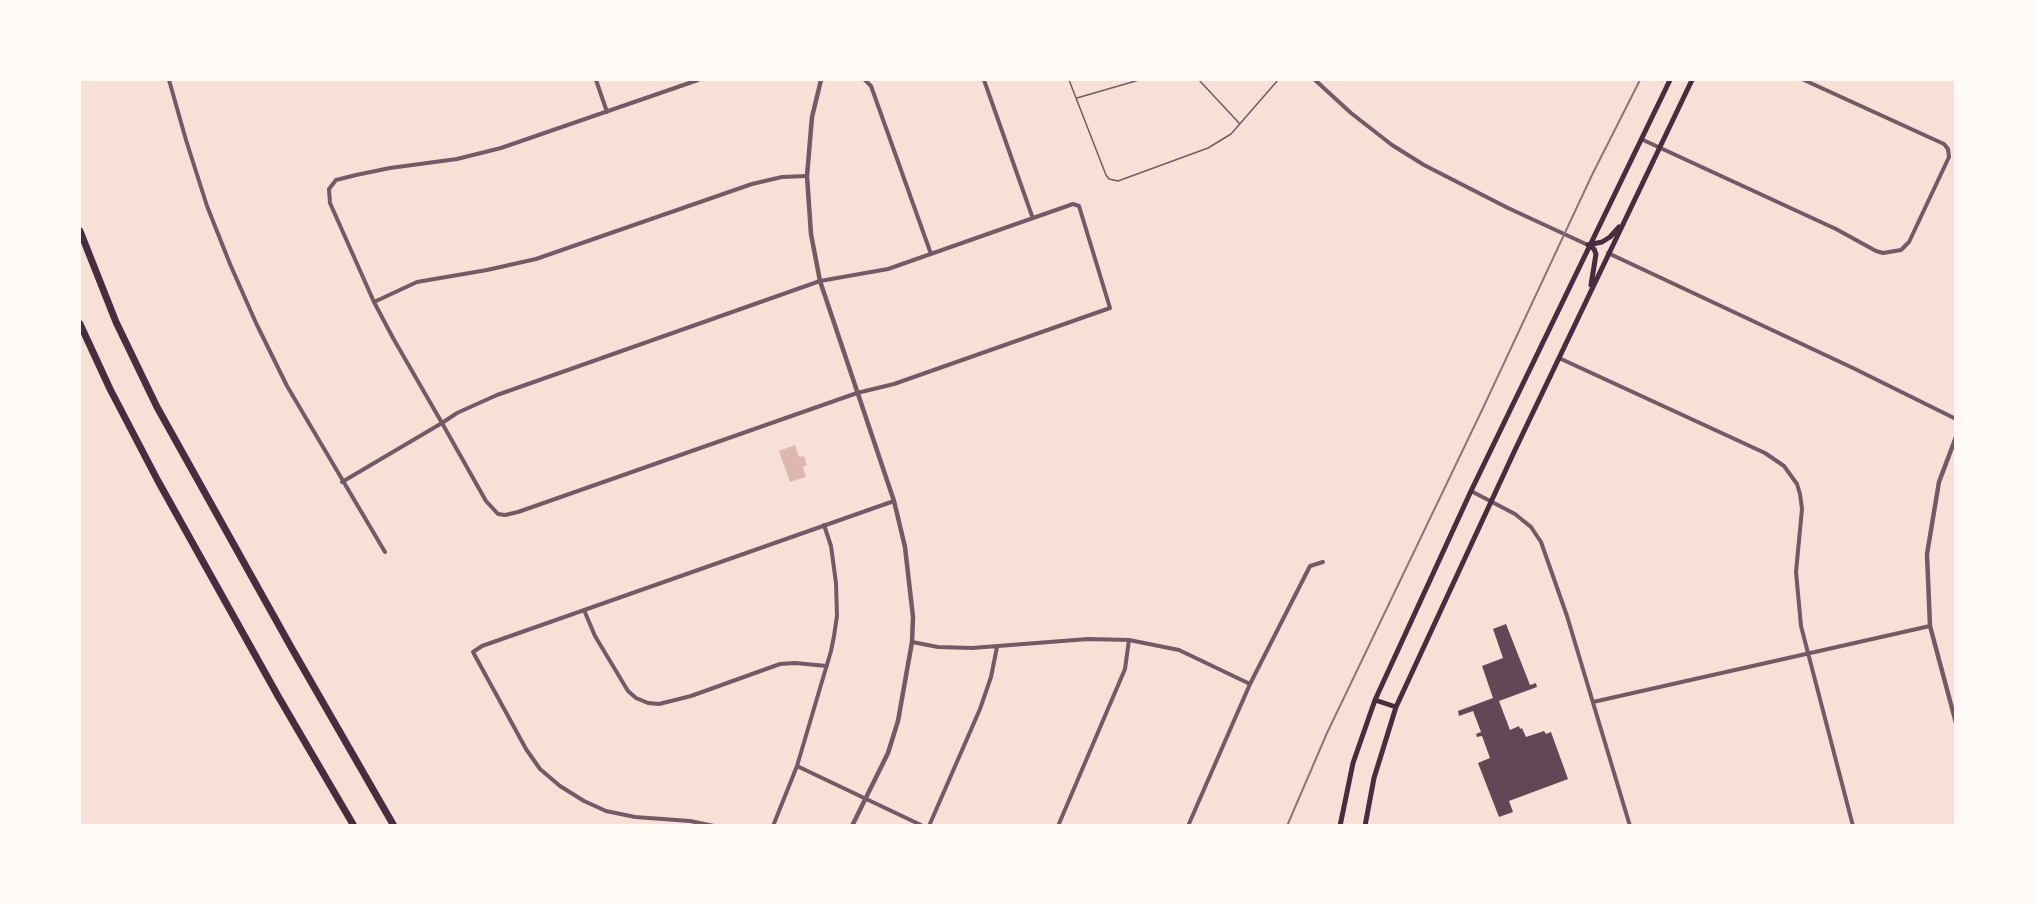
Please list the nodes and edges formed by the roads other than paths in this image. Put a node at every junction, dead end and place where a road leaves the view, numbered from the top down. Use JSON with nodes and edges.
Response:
{"nodes":[{"id":1,"x":169,"y":80,"type":"edge"},
{"id":2,"x":596,"y":80,"type":"edge"},
{"id":3,"x":698,"y":80,"type":"edge"},
{"id":4,"x":821,"y":80,"type":"edge"},
{"id":5,"x":865,"y":80,"type":"edge"},
{"id":6,"x":984,"y":80,"type":"edge"},
{"id":7,"x":1069,"y":80,"type":"edge"},
{"id":8,"x":1139,"y":80,"type":"edge"},
{"id":9,"x":1199,"y":80,"type":"edge"},
{"id":10,"x":1278,"y":80,"type":"edge"},
{"id":11,"x":1315,"y":80,"type":"edge"},
{"id":12,"x":1670,"y":80,"type":"edge"},
{"id":13,"x":1692,"y":80,"type":"edge"},
{"id":14,"x":1804,"y":80,"type":"edge"},
{"id":15,"x":1076,"y":99,"type":"junction"},
{"id":16,"x":607,"y":112,"type":"junction"},
{"id":17,"x":1240,"y":123,"type":"junction"},
{"id":18,"x":1640,"y":139,"type":"junction"},
{"id":19,"x":1659,"y":147,"type":"junction"},
{"id":20,"x":807,"y":176,"type":"junction"},
{"id":21,"x":1032,"y":216,"type":"junction"},
{"id":22,"x":1623,"y":222,"type":"junction"},
{"id":23,"x":80,"y":231,"type":"edge"},
{"id":24,"x":1588,"y":245,"type":"junction"},
{"id":25,"x":1608,"y":253,"type":"junction"},
{"id":26,"x":931,"y":254,"type":"junction"},
{"id":27,"x":820,"y":281,"type":"junction"},
{"id":28,"x":1590,"y":293,"type":"junction"},
{"id":29,"x":374,"y":302,"type":"junction"},
{"id":30,"x":80,"y":324,"type":"edge"},
{"id":31,"x":1559,"y":358,"type":"junction"},
{"id":32,"x":857,"y":393,"type":"junction"},
{"id":33,"x":1956,"y":419,"type":"edge"},
{"id":34,"x":442,"y":423,"type":"junction"},
{"id":35,"x":1956,"y":437,"type":"edge"},
{"id":36,"x":342,"y":482,"type":"junction"},
{"id":37,"x":1471,"y":491,"type":"junction"},
{"id":38,"x":1491,"y":500,"type":"junction"},
{"id":39,"x":894,"y":501,"type":"junction"},
{"id":40,"x":824,"y":525,"type":"junction"},
{"id":41,"x":385,"y":552,"type":"dead end"},
{"id":42,"x":1323,"y":562,"type":"dead end"},
{"id":43,"x":584,"y":610,"type":"junction"},
{"id":44,"x":1930,"y":626,"type":"junction"},
{"id":45,"x":1128,"y":640,"type":"junction"},
{"id":46,"x":912,"y":642,"type":"junction"},
{"id":47,"x":997,"y":648,"type":"junction"},
{"id":48,"x":1808,"y":654,"type":"junction"},
{"id":49,"x":827,"y":666,"type":"junction"},
{"id":50,"x":1251,"y":684,"type":"junction"},
{"id":51,"x":1375,"y":700,"type":"junction"},
{"id":52,"x":1593,"y":702,"type":"junction"},
{"id":53,"x":1396,"y":707,"type":"junction"},
{"id":54,"x":1955,"y":719,"type":"edge"},
{"id":55,"x":797,"y":766,"type":"junction"},
{"id":56,"x":866,"y":797,"type":"junction"},
{"id":57,"x":354,"y":825,"type":"edge"},
{"id":58,"x":394,"y":825,"type":"edge"},
{"id":59,"x":714,"y":825,"type":"edge"},
{"id":60,"x":773,"y":825,"type":"edge"},
{"id":61,"x":852,"y":825,"type":"edge"},
{"id":62,"x":923,"y":825,"type":"edge"},
{"id":63,"x":929,"y":825,"type":"edge"},
{"id":64,"x":1058,"y":825,"type":"edge"},
{"id":65,"x":1188,"y":825,"type":"edge"},
{"id":66,"x":1340,"y":825,"type":"edge"},
{"id":67,"x":1365,"y":825,"type":"edge"},
{"id":68,"x":1630,"y":825,"type":"edge"},
{"id":69,"x":1853,"y":825,"type":"edge"}],
"edges":[{"from":1,"to":36,"type":"street"},
{"from":2,"to":16,"type":"street"},
{"from":3,"to":16,"type":"street"},
{"from":4,"to":20,"type":"street"},
{"from":5,"to":26,"type":"street"},
{"from":6,"to":21,"type":"street"},
{"from":7,"to":15,"type":"lane"},
{"from":8,"to":15,"type":"lane"},
{"from":9,"to":17,"type":"lane"},
{"from":10,"to":17,"type":"lane"},
{"from":11,"to":24,"type":"street"},
{"from":12,"to":18,"type":"main road"},
{"from":13,"to":19,"type":"main road"},
{"from":14,"to":19,"type":"street"},
{"from":15,"to":17,"type":"lane"},
{"from":16,"to":29,"type":"street"},
{"from":18,"to":19,"type":"street"},
{"from":18,"to":24,"type":"main road"},
{"from":19,"to":22,"type":"main road"},
{"from":20,"to":27,"type":"street"},
{"from":20,"to":29,"type":"street"},
{"from":21,"to":26,"type":"street"},
{"from":21,"to":32,"type":"street"},
{"from":22,"to":24,"type":"main road"},
{"from":22,"to":25,"type":"main road"},
{"from":23,"to":58,"type":"highway"},
{"from":24,"to":28,"type":"main road"},
{"from":24,"to":37,"type":"main road"},
{"from":25,"to":28,"type":"main road"},
{"from":25,"to":33,"type":"street"},
{"from":26,"to":27,"type":"street"},
{"from":27,"to":32,"type":"street"},
{"from":27,"to":34,"type":"street"},
{"from":28,"to":31,"type":"main road"},
{"from":29,"to":34,"type":"street"},
{"from":30,"to":57,"type":"highway"},
{"from":31,"to":38,"type":"main road"},
{"from":31,"to":48,"type":"street"},
{"from":32,"to":34,"type":"street"},
{"from":32,"to":39,"type":"street"},
{"from":34,"to":36,"type":"street"},
{"from":35,"to":44,"type":"street"},
{"from":36,"to":41,"type":"street"},
{"from":37,"to":38,"type":"street"},
{"from":37,"to":51,"type":"main road"},
{"from":38,"to":52,"type":"street"},
{"from":38,"to":53,"type":"main road"},
{"from":39,"to":40,"type":"street"},
{"from":39,"to":46,"type":"street"},
{"from":40,"to":43,"type":"street"},
{"from":40,"to":49,"type":"street"},
{"from":42,"to":50,"type":"street"},
{"from":43,"to":49,"type":"street"},
{"from":43,"to":59,"type":"street"},
{"from":44,"to":48,"type":"street"},
{"from":44,"to":54,"type":"street"},
{"from":45,"to":47,"type":"street"},
{"from":45,"to":50,"type":"street"},
{"from":45,"to":64,"type":"street"},
{"from":46,"to":47,"type":"street"},
{"from":46,"to":56,"type":"street"},
{"from":47,"to":63,"type":"street"},
{"from":48,"to":52,"type":"street"},
{"from":48,"to":69,"type":"street"},
{"from":49,"to":55,"type":"street"},
{"from":50,"to":65,"type":"street"},
{"from":51,"to":53,"type":"main road"},
{"from":51,"to":66,"type":"main road"},
{"from":52,"to":68,"type":"street"},
{"from":53,"to":67,"type":"main road"},
{"from":55,"to":56,"type":"street"},
{"from":55,"to":60,"type":"street"},
{"from":56,"to":61,"type":"street"},
{"from":56,"to":62,"type":"street"}]}
